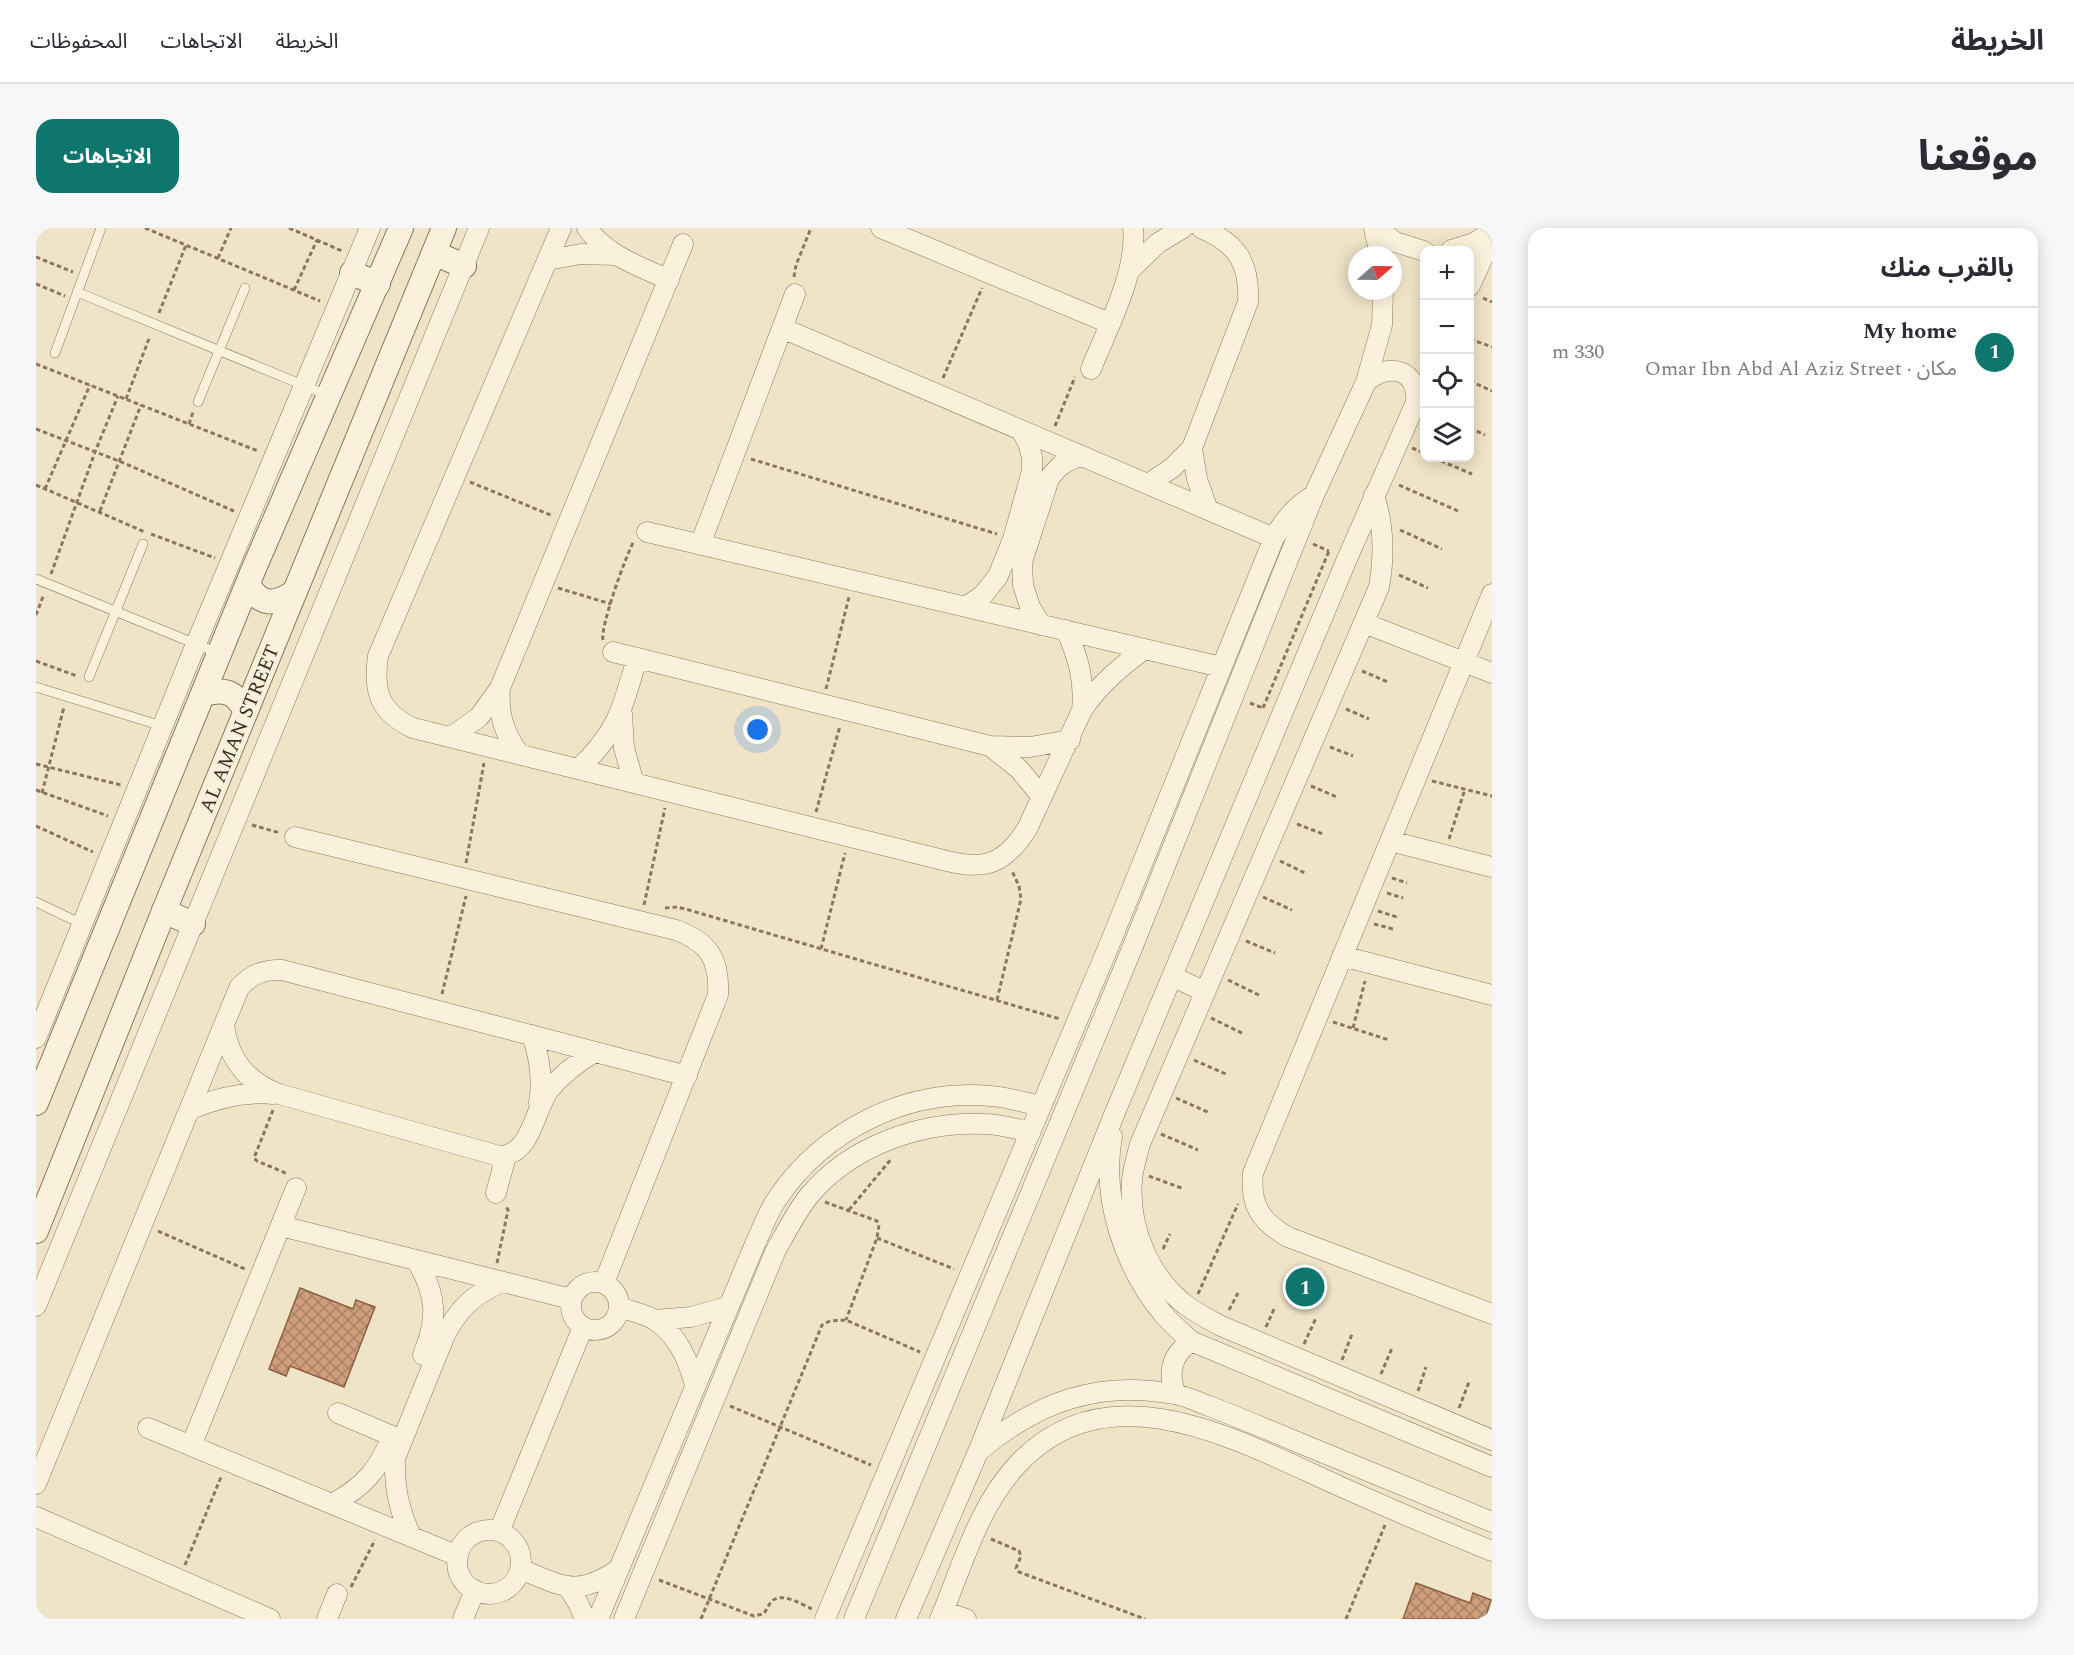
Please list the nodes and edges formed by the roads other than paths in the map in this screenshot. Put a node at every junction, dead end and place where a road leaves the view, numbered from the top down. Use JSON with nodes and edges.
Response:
{"nodes":[{"id":1,"x":100,"y":228,"type":"edge"},
{"id":2,"x":370,"y":228,"type":"edge"},
{"id":3,"x":401,"y":228,"type":"edge"},
{"id":4,"x":444,"y":228,"type":"edge"},
{"id":5,"x":479,"y":228,"type":"edge"},
{"id":6,"x":561,"y":228,"type":"edge"},
{"id":7,"x":587,"y":228,"type":"edge"},
{"id":8,"x":881,"y":228,"type":"edge"},
{"id":9,"x":1133,"y":228,"type":"edge"},
{"id":10,"x":1183,"y":228,"type":"edge"},
{"id":11,"x":1201,"y":228,"type":"edge"},
{"id":12,"x":1375,"y":228,"type":"edge"},
{"id":13,"x":1492,"y":231,"type":"edge"},
{"id":14,"x":1492,"y":237,"type":"edge"},
{"id":15,"x":683,"y":244,"type":"dead end"},
{"id":16,"x":1378,"y":246,"type":"edge"},
{"id":17,"x":1464,"y":246,"type":"edge"},
{"id":18,"x":1420,"y":250,"type":"edge"},
{"id":19,"x":434,"y":253,"type":"junction"},
{"id":20,"x":615,"y":255,"type":"junction"},
{"id":21,"x":548,"y":260,"type":"junction"},
{"id":22,"x":355,"y":265,"type":"junction"},
{"id":23,"x":464,"y":266,"type":"junction"},
{"id":24,"x":1131,"y":269,"type":"junction"},
{"id":25,"x":1474,"y":277,"type":"edge"},
{"id":26,"x":669,"y":280,"type":"junction"},
{"id":27,"x":378,"y":284,"type":"junction"},
{"id":28,"x":244,"y":288,"type":"dead end"},
{"id":29,"x":795,"y":294,"type":"road end"},
{"id":30,"x":76,"y":296,"type":"junction"},
{"id":31,"x":1383,"y":300,"type":"edge"},
{"id":32,"x":1109,"y":323,"type":"junction"},
{"id":33,"x":782,"y":328,"type":"junction"},
{"id":34,"x":219,"y":350,"type":"junction"},
{"id":35,"x":55,"y":353,"type":"dead end"},
{"id":36,"x":1091,"y":369,"type":"road end"},
{"id":37,"x":1366,"y":382,"type":"junction"},
{"id":38,"x":305,"y":386,"type":"junction"},
{"id":39,"x":329,"y":395,"type":"junction"},
{"id":40,"x":1420,"y":395,"type":"edge"},
{"id":41,"x":198,"y":402,"type":"dead end"},
{"id":42,"x":1416,"y":403,"type":"junction"},
{"id":43,"x":1022,"y":430,"type":"junction"},
{"id":44,"x":1192,"y":448,"type":"junction"},
{"id":45,"x":1082,"y":456,"type":"junction"},
{"id":46,"x":1148,"y":484,"type":"junction"},
{"id":47,"x":1378,"y":486,"type":"junction"},
{"id":48,"x":1314,"y":495,"type":"junction"},
{"id":49,"x":1208,"y":510,"type":"junction"},
{"id":50,"x":647,"y":532,"type":"road end"},
{"id":51,"x":1274,"y":538,"type":"junction"},
{"id":52,"x":143,"y":544,"type":"dead end"},
{"id":53,"x":700,"y":545,"type":"junction"},
{"id":54,"x":36,"y":579,"type":"edge"},
{"id":55,"x":248,"y":585,"type":"junction"},
{"id":56,"x":294,"y":593,"type":"junction"},
{"id":57,"x":1492,"y":594,"type":"edge"},
{"id":58,"x":966,"y":607,"type":"junction"},
{"id":59,"x":115,"y":612,"type":"junction"},
{"id":60,"x":1364,"y":623,"type":"junction"},
{"id":61,"x":1041,"y":625,"type":"junction"},
{"id":62,"x":1066,"y":630,"type":"junction"},
{"id":63,"x":196,"y":645,"type":"junction"},
{"id":64,"x":1145,"y":649,"type":"junction"},
{"id":65,"x":613,"y":652,"type":"road end"},
{"id":66,"x":220,"y":654,"type":"junction"},
{"id":67,"x":637,"y":658,"type":"junction"},
{"id":68,"x":1464,"y":662,"type":"junction"},
{"id":69,"x":1221,"y":667,"type":"junction"},
{"id":70,"x":1492,"y":673,"type":"edge"},
{"id":71,"x":89,"y":677,"type":"dead end"},
{"id":72,"x":36,"y":687,"type":"edge"},
{"id":73,"x":500,"y":688,"type":"junction"},
{"id":74,"x":204,"y":694,"type":"junction"},
{"id":75,"x":1082,"y":710,"type":"junction"},
{"id":76,"x":246,"y":711,"type":"junction"},
{"id":77,"x":622,"y":711,"type":"junction"},
{"id":78,"x":163,"y":726,"type":"junction"},
{"id":79,"x":451,"y":737,"type":"junction"},
{"id":80,"x":1070,"y":740,"type":"junction"},
{"id":81,"x":990,"y":746,"type":"junction"},
{"id":82,"x":519,"y":754,"type":"junction"},
{"id":83,"x":578,"y":769,"type":"junction"},
{"id":84,"x":634,"y":783,"type":"junction"},
{"id":85,"x":1042,"y":797,"type":"junction"},
{"id":86,"x":295,"y":837,"type":"road end"},
{"id":87,"x":1390,"y":841,"type":"junction"},
{"id":88,"x":1492,"y":867,"type":"edge"},
{"id":89,"x":36,"y":902,"type":"edge"},
{"id":90,"x":164,"y":911,"type":"junction"},
{"id":91,"x":82,"y":924,"type":"junction"},
{"id":92,"x":193,"y":924,"type":"junction"},
{"id":93,"x":1110,"y":943,"type":"junction"},
{"id":94,"x":1131,"y":951,"type":"junction"},
{"id":95,"x":1342,"y":956,"type":"junction"},
{"id":96,"x":1172,"y":976,"type":"junction"},
{"id":97,"x":1205,"y":992,"type":"junction"},
{"id":98,"x":1492,"y":995,"type":"edge"},
{"id":99,"x":224,"y":1026,"type":"junction"},
{"id":100,"x":532,"y":1035,"type":"junction"},
{"id":101,"x":36,"y":1038,"type":"edge"},
{"id":102,"x":596,"y":1052,"type":"junction"},
{"id":103,"x":45,"y":1056,"type":"edge"},
{"id":104,"x":687,"y":1076,"type":"junction"},
{"id":105,"x":279,"y":1094,"type":"junction"},
{"id":106,"x":36,"y":1103,"type":"edge"},
{"id":107,"x":1041,"y":1106,"type":"junction"},
{"id":108,"x":538,"y":1108,"type":"junction"},
{"id":109,"x":189,"y":1110,"type":"junction"},
{"id":110,"x":1116,"y":1110,"type":"junction"},
{"id":111,"x":1030,"y":1132,"type":"junction"},
{"id":112,"x":506,"y":1156,"type":"junction"},
{"id":113,"x":296,"y":1188,"type":"road end"},
{"id":114,"x":496,"y":1193,"type":"road end"},
{"id":115,"x":281,"y":1226,"type":"junction"},
{"id":116,"x":36,"y":1231,"type":"edge"},
{"id":117,"x":417,"y":1261,"type":"junction"},
{"id":118,"x":973,"y":1267,"type":"junction"},
{"id":119,"x":999,"y":1269,"type":"junction"},
{"id":120,"x":498,"y":1281,"type":"junction"},
{"id":121,"x":604,"y":1283,"type":"junction"},
{"id":122,"x":571,"y":1299,"type":"junction"},
{"id":123,"x":36,"y":1306,"type":"edge"},
{"id":124,"x":619,"y":1307,"type":"junction"},
{"id":125,"x":727,"y":1307,"type":"junction"},
{"id":126,"x":1492,"y":1314,"type":"edge"},
{"id":127,"x":655,"y":1320,"type":"junction"},
{"id":128,"x":583,"y":1327,"type":"junction"},
{"id":129,"x":1191,"y":1341,"type":"junction"},
{"id":130,"x":1264,"y":1343,"type":"junction"},
{"id":131,"x":1258,"y":1370,"type":"junction"},
{"id":132,"x":695,"y":1385,"type":"junction"},
{"id":133,"x":1176,"y":1394,"type":"junction"},
{"id":134,"x":338,"y":1413,"type":"dead end"},
{"id":135,"x":1259,"y":1426,"type":"junction"},
{"id":136,"x":148,"y":1428,"type":"dead end"},
{"id":137,"x":392,"y":1436,"type":"junction"},
{"id":138,"x":1492,"y":1440,"type":"edge"},
{"id":139,"x":191,"y":1446,"type":"junction"},
{"id":140,"x":1252,"y":1447,"type":"junction"},
{"id":141,"x":978,"y":1452,"type":"junction"},
{"id":142,"x":1492,"y":1467,"type":"edge"},
{"id":143,"x":36,"y":1484,"type":"edge"},
{"id":144,"x":1412,"y":1489,"type":"junction"},
{"id":145,"x":332,"y":1504,"type":"junction"},
{"id":146,"x":1397,"y":1512,"type":"junction"},
{"id":147,"x":36,"y":1517,"type":"edge"},
{"id":148,"x":1492,"y":1522,"type":"edge"},
{"id":149,"x":499,"y":1532,"type":"junction"},
{"id":150,"x":411,"y":1536,"type":"junction"},
{"id":151,"x":1492,"y":1551,"type":"edge"},
{"id":152,"x":458,"y":1556,"type":"junction"},
{"id":153,"x":520,"y":1569,"type":"junction"},
{"id":154,"x":619,"y":1569,"type":"junction"},
{"id":155,"x":568,"y":1587,"type":"junction"},
{"id":156,"x":475,"y":1590,"type":"junction"},
{"id":157,"x":337,"y":1594,"type":"road end"},
{"id":158,"x":942,"y":1615,"type":"edge"},
{"id":159,"x":825,"y":1617,"type":"edge"},
{"id":160,"x":270,"y":1619,"type":"edge"},
{"id":161,"x":327,"y":1619,"type":"edge"},
{"id":162,"x":463,"y":1619,"type":"edge"},
{"id":163,"x":585,"y":1619,"type":"edge"},
{"id":164,"x":598,"y":1619,"type":"edge"},
{"id":165,"x":624,"y":1619,"type":"edge"},
{"id":166,"x":854,"y":1619,"type":"edge"},
{"id":167,"x":906,"y":1619,"type":"edge"},
{"id":168,"x":966,"y":1619,"type":"edge"}],
"edges":[{"from":1,"to":30,"type":"lane"},
{"from":2,"to":22,"type":"street"},
{"from":3,"to":27,"type":"street"},
{"from":4,"to":19,"type":"street","name":"AL AMAN STREET"},
{"from":5,"to":23,"type":"street"},
{"from":6,"to":21,"type":"street"},
{"from":7,"to":20,"type":"street"},
{"from":8,"to":32,"type":"street"},
{"from":9,"to":24,"type":"street"},
{"from":10,"to":24,"type":"street"},
{"from":11,"to":44,"type":"street"},
{"from":12,"to":16,"type":"street"},
{"from":12,"to":18,"type":"street"},
{"from":13,"to":17,"type":"street"},
{"from":14,"to":25,"type":"street"},
{"from":15,"to":26,"type":"street"},
{"from":19,"to":23,"type":"street"},
{"from":19,"to":56,"type":"street","name":"AL AMAN STREET"},
{"from":20,"to":21,"type":"street"},
{"from":20,"to":26,"type":"street"},
{"from":21,"to":79,"type":"street"},
{"from":22,"to":27,"type":"street"},
{"from":22,"to":38,"type":"street"},
{"from":23,"to":92,"type":"street"},
{"from":24,"to":32,"type":"street"},
{"from":26,"to":73,"type":"street"},
{"from":27,"to":39,"type":"street"},
{"from":28,"to":34,"type":"lane"},
{"from":29,"to":33,"type":"street"},
{"from":30,"to":34,"type":"lane"},
{"from":30,"to":35,"type":"lane"},
{"from":31,"to":37,"type":"street"},
{"from":32,"to":36,"type":"street"},
{"from":33,"to":43,"type":"street"},
{"from":33,"to":53,"type":"street"},
{"from":34,"to":38,"type":"lane"},
{"from":34,"to":41,"type":"lane"},
{"from":37,"to":42,"type":"street"},
{"from":37,"to":48,"type":"street"},
{"from":38,"to":39,"type":"lane"},
{"from":38,"to":63,"type":"street"},
{"from":39,"to":55,"type":"street"},
{"from":40,"to":42,"type":"street"},
{"from":42,"to":47,"type":"street"},
{"from":43,"to":45,"type":"street"},
{"from":43,"to":58,"type":"street"},
{"from":44,"to":46,"type":"street"},
{"from":44,"to":49,"type":"street"},
{"from":45,"to":46,"type":"street"},
{"from":45,"to":61,"type":"street"},
{"from":46,"to":49,"type":"street"},
{"from":47,"to":60,"type":"street"},
{"from":47,"to":96,"type":"street"},
{"from":48,"to":51,"type":"street"},
{"from":48,"to":94,"type":"street"},
{"from":49,"to":51,"type":"street"},
{"from":50,"to":53,"type":"street"},
{"from":51,"to":69,"type":"street"},
{"from":52,"to":59,"type":"lane"},
{"from":53,"to":58,"type":"street"},
{"from":54,"to":59,"type":"lane"},
{"from":55,"to":56,"type":"street"},
{"from":55,"to":66,"type":"street"},
{"from":56,"to":76,"type":"street","name":"AL AMAN STREET"},
{"from":57,"to":68,"type":"street"},
{"from":58,"to":61,"type":"street"},
{"from":59,"to":63,"type":"lane"},
{"from":59,"to":71,"type":"lane"},
{"from":60,"to":68,"type":"street"},
{"from":60,"to":97,"type":"street"},
{"from":61,"to":62,"type":"street"},
{"from":62,"to":64,"type":"street"},
{"from":62,"to":75,"type":"street"},
{"from":63,"to":66,"type":"lane"},
{"from":63,"to":78,"type":"street"},
{"from":64,"to":69,"type":"street"},
{"from":64,"to":75,"type":"street"},
{"from":65,"to":67,"type":"street"},
{"from":66,"to":74,"type":"street"},
{"from":67,"to":77,"type":"street"},
{"from":67,"to":81,"type":"street"},
{"from":68,"to":70,"type":"street"},
{"from":68,"to":87,"type":"street"},
{"from":69,"to":93,"type":"street"},
{"from":72,"to":78,"type":"lane"},
{"from":73,"to":79,"type":"street"},
{"from":73,"to":82,"type":"street"},
{"from":74,"to":76,"type":"street"},
{"from":74,"to":103,"type":"street"},
{"from":75,"to":80,"type":"street"},
{"from":76,"to":90,"type":"street","name":"AL AMAN STREET"},
{"from":77,"to":83,"type":"street"},
{"from":77,"to":84,"type":"street"},
{"from":78,"to":91,"type":"street"},
{"from":79,"to":82,"type":"street"},
{"from":80,"to":81,"type":"street"},
{"from":80,"to":85,"type":"street"},
{"from":81,"to":85,"type":"street"},
{"from":82,"to":83,"type":"street"},
{"from":83,"to":84,"type":"street"},
{"from":84,"to":85,"type":"street"},
{"from":86,"to":104,"type":"street"},
{"from":87,"to":88,"type":"street"},
{"from":87,"to":95,"type":"street"},
{"from":89,"to":91,"type":"lane"},
{"from":90,"to":92,"type":"street"},
{"from":90,"to":116,"type":"street","name":"AL AMAN STREET"},
{"from":91,"to":101,"type":"street"},
{"from":92,"to":123,"type":"street"},
{"from":93,"to":94,"type":"street"},
{"from":93,"to":107,"type":"street"},
{"from":94,"to":119,"type":"street"},
{"from":95,"to":98,"type":"street"},
{"from":95,"to":126,"type":"street"},
{"from":96,"to":97,"type":"street"},
{"from":96,"to":110,"type":"street"},
{"from":97,"to":130,"type":"street"},
{"from":99,"to":100,"type":"street"},
{"from":99,"to":105,"type":"street"},
{"from":99,"to":109,"type":"street"},
{"from":100,"to":102,"type":"street"},
{"from":100,"to":108,"type":"street"},
{"from":102,"to":104,"type":"street"},
{"from":102,"to":108,"type":"street"},
{"from":103,"to":106,"type":"street"},
{"from":104,"to":121,"type":"street"},
{"from":105,"to":109,"type":"street"},
{"from":105,"to":112,"type":"street"},
{"from":107,"to":111,"type":"street"},
{"from":107,"to":125,"type":"street"},
{"from":108,"to":112,"type":"street"},
{"from":109,"to":143,"type":"street"},
{"from":110,"to":129,"type":"street"},
{"from":110,"to":141,"type":"street"},
{"from":111,"to":118,"type":"street"},
{"from":111,"to":165,"type":"street"},
{"from":112,"to":114,"type":"street"},
{"from":113,"to":115,"type":"street"},
{"from":115,"to":117,"type":"street"},
{"from":115,"to":139,"type":"street"},
{"from":117,"to":120,"type":"street"},
{"from":117,"to":137,"type":"street"},
{"from":118,"to":119,"type":"street"},
{"from":118,"to":159,"type":"street"},
{"from":119,"to":166,"type":"street"},
{"from":120,"to":122,"type":"street"},
{"from":120,"to":150,"type":"street"},
{"from":121,"to":122,"type":"street"},
{"from":121,"to":124,"type":"street"},
{"from":122,"to":128,"type":"street"},
{"from":124,"to":127,"type":"street"},
{"from":124,"to":128,"type":"street"},
{"from":125,"to":127,"type":"street"},
{"from":125,"to":132,"type":"street"},
{"from":127,"to":132,"type":"street"},
{"from":128,"to":149,"type":"street"},
{"from":129,"to":131,"type":"street"},
{"from":129,"to":133,"type":"street"},
{"from":130,"to":131,"type":"street"},
{"from":130,"to":138,"type":"street"},
{"from":131,"to":142,"type":"street"},
{"from":132,"to":154,"type":"street"},
{"from":133,"to":135,"type":"street"},
{"from":133,"to":141,"type":"street"},
{"from":134,"to":137,"type":"street"},
{"from":135,"to":140,"type":"street"},
{"from":135,"to":144,"type":"street"},
{"from":136,"to":139,"type":"street"},
{"from":137,"to":145,"type":"street"},
{"from":139,"to":145,"type":"street"},
{"from":140,"to":146,"type":"street"},
{"from":140,"to":158,"type":"street"},
{"from":141,"to":167,"type":"street"},
{"from":144,"to":146,"type":"street"},
{"from":144,"to":148,"type":"street"},
{"from":145,"to":150,"type":"street"},
{"from":146,"to":151,"type":"street"},
{"from":147,"to":160,"type":"street"},
{"from":149,"to":152,"type":"street"},
{"from":149,"to":153,"type":"street"},
{"from":150,"to":152,"type":"street"},
{"from":152,"to":156,"type":"street"},
{"from":153,"to":155,"type":"street"},
{"from":153,"to":156,"type":"street"},
{"from":154,"to":155,"type":"street"},
{"from":154,"to":164,"type":"street"},
{"from":155,"to":163,"type":"street"},
{"from":156,"to":162,"type":"street"},
{"from":157,"to":161,"type":"street"},
{"from":158,"to":168,"type":"street"}]}
